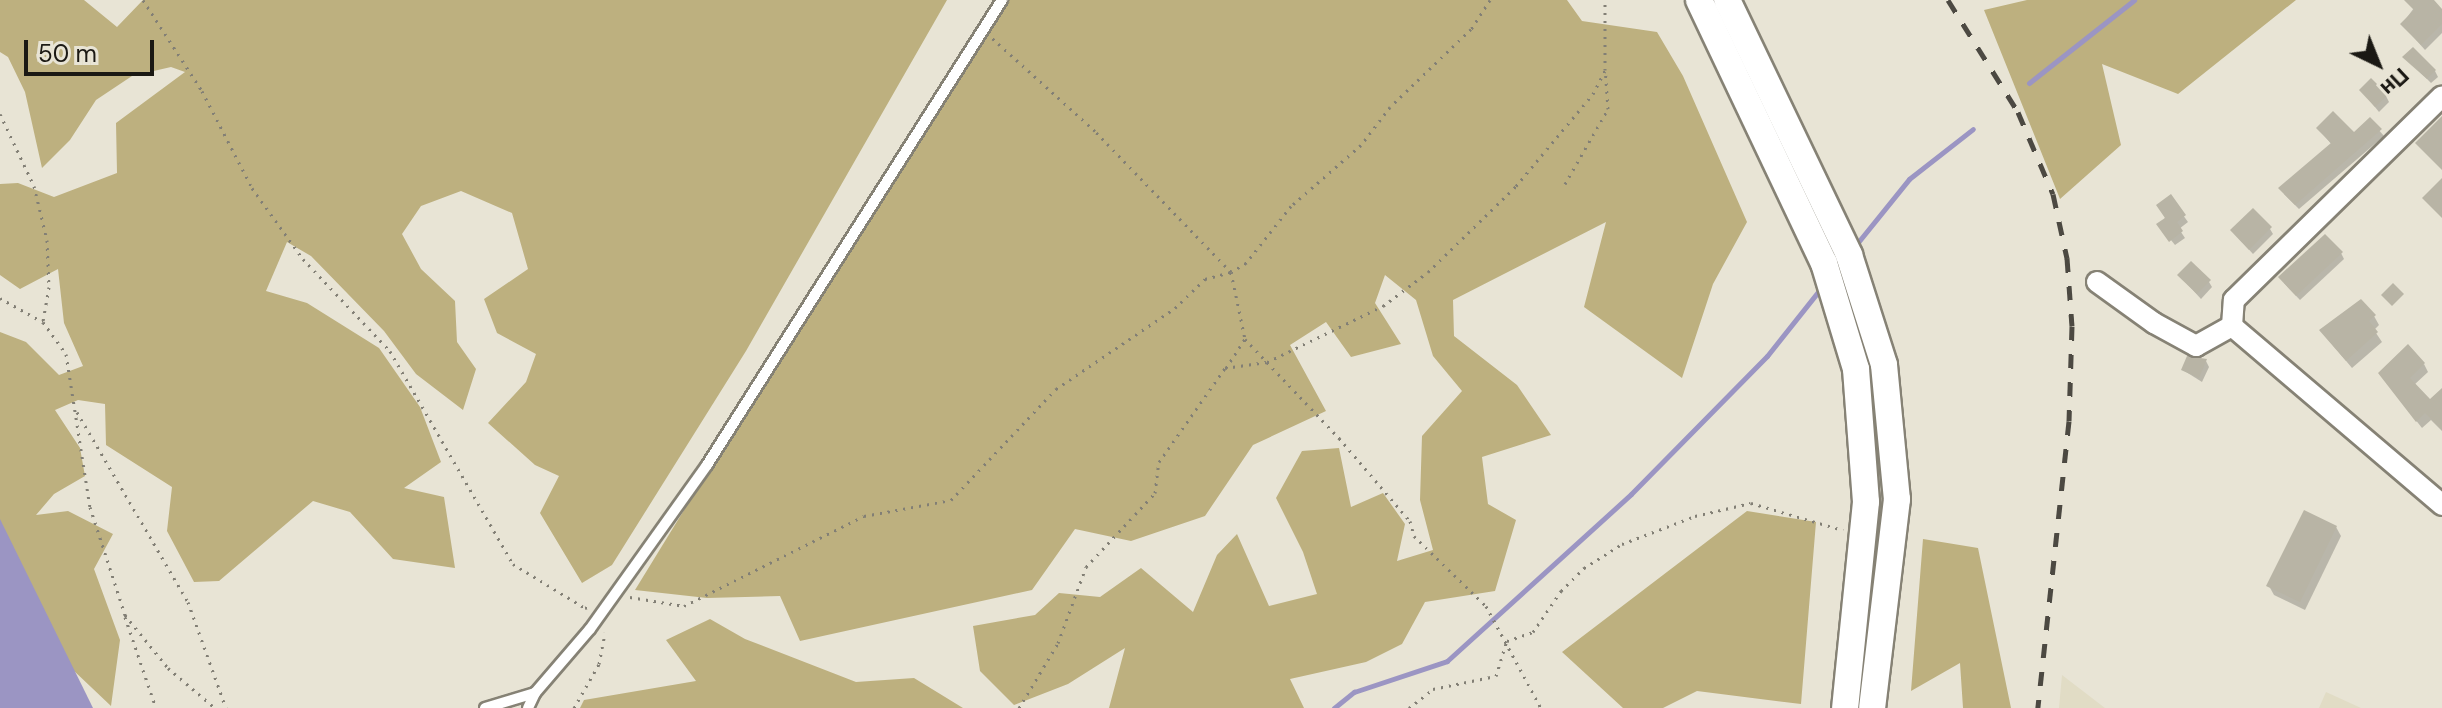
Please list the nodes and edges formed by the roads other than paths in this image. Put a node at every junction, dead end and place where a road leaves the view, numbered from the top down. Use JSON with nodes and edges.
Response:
{"nodes":[{"id":1,"x":1002,"y":0,"type":"edge"},
{"id":2,"x":1727,"y":0,"type":"edge"},
{"id":3,"x":1699,"y":1,"type":"edge"},
{"id":4,"x":2442,"y":96,"type":"edge"},
{"id":5,"x":2097,"y":282,"type":"dead end"},
{"id":6,"x":2232,"y":326,"type":"junction"},
{"id":7,"x":2442,"y":505,"type":"edge"},
{"id":8,"x":535,"y":693,"type":"junction"},
{"id":9,"x":485,"y":708,"type":"edge"},
{"id":10,"x":528,"y":708,"type":"edge"},
{"id":11,"x":1845,"y":708,"type":"edge"},
{"id":12,"x":1872,"y":708,"type":"edge"}],
"edges":[{"from":1,"to":8,"type":"lane"},
{"from":2,"to":12,"type":"main road"},
{"from":3,"to":11,"type":"main road"},
{"from":4,"to":6,"type":"street"},
{"from":5,"to":6,"type":"street"},
{"from":6,"to":7,"type":"street"},
{"from":8,"to":9,"type":"lane"},
{"from":8,"to":10,"type":"lane"}]}
